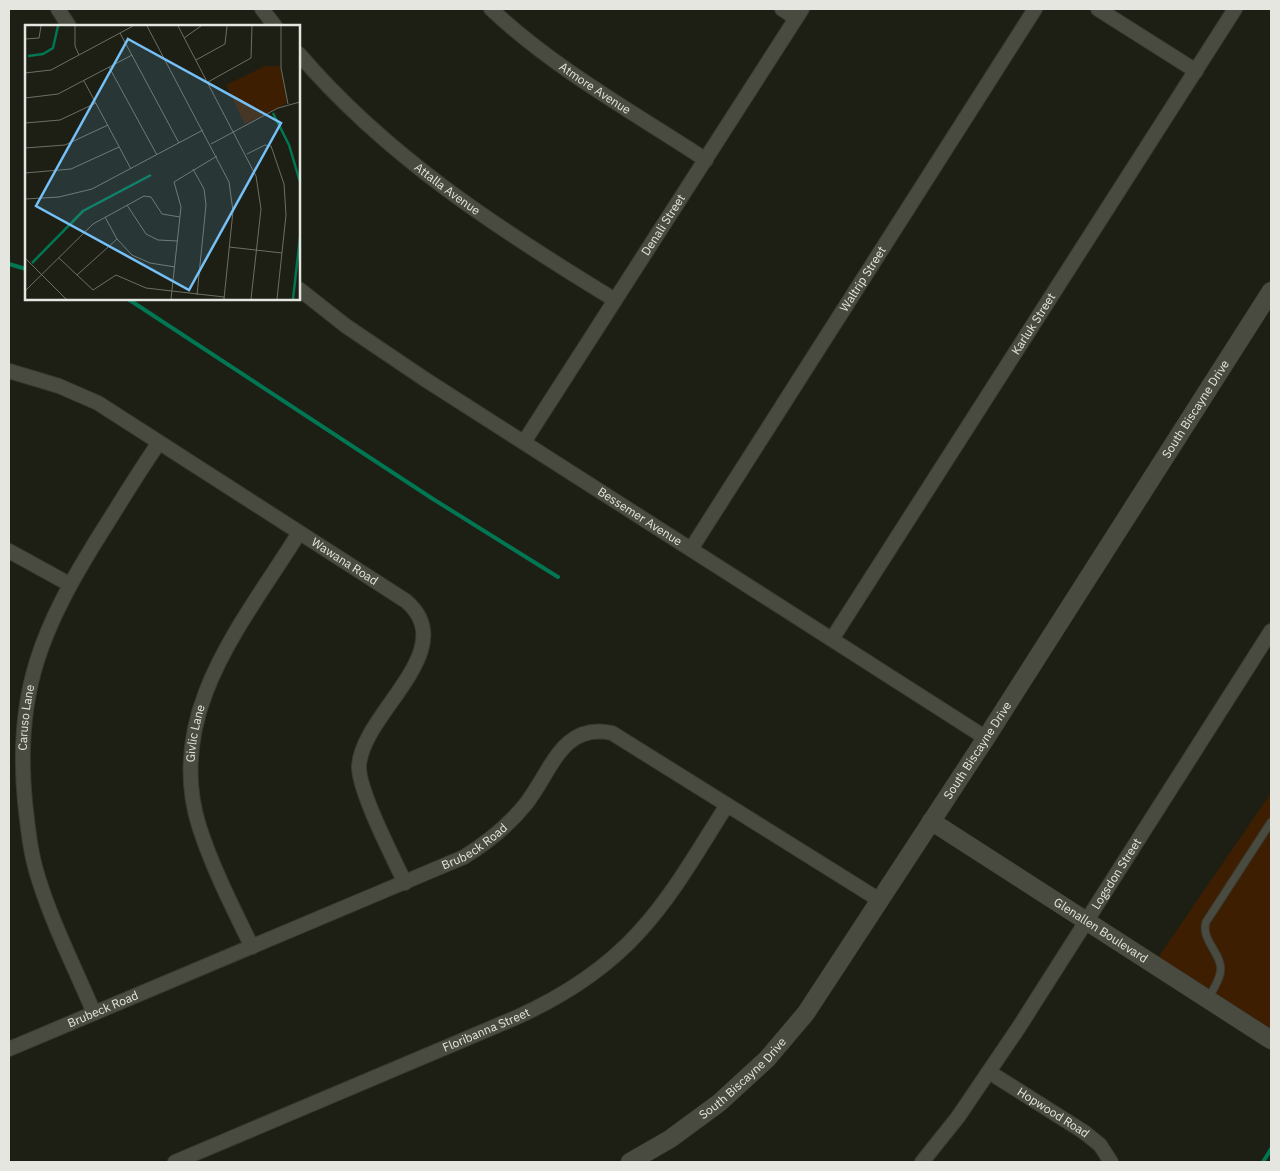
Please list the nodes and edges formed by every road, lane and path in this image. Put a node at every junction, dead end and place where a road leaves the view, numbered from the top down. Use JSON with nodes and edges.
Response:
{"nodes":[{"id":1,"x":58,"y":9,"type":"edge"},
{"id":2,"x":262,"y":9,"type":"edge"},
{"id":3,"x":492,"y":9,"type":"edge"},
{"id":4,"x":782,"y":9,"type":"edge"},
{"id":5,"x":1035,"y":9,"type":"edge"},
{"id":6,"x":1098,"y":9,"type":"edge"},
{"id":7,"x":1235,"y":9,"type":"edge"},
{"id":8,"x":799,"y":13,"type":"edge"},
{"id":9,"x":68,"y":25,"type":"edge"},
{"id":10,"x":274,"y":25,"type":"edge"},
{"id":11,"x":300,"y":55,"type":"edge"},
{"id":12,"x":1196,"y":71,"type":"junction"},
{"id":13,"x":706,"y":160,"type":"junction"},
{"id":14,"x":300,"y":290,"type":"edge"},
{"id":15,"x":1271,"y":291,"type":"edge"},
{"id":16,"x":615,"y":300,"type":"junction"},
{"id":17,"x":9,"y":372,"type":"edge"},
{"id":18,"x":524,"y":442,"type":"junction"},
{"id":19,"x":158,"y":444,"type":"junction"},
{"id":20,"x":299,"y":533,"type":"junction"},
{"id":21,"x":691,"y":548,"type":"junction"},
{"id":22,"x":9,"y":551,"type":"edge"},
{"id":23,"x":69,"y":584,"type":"junction"},
{"id":24,"x":1271,"y":631,"type":"edge"},
{"id":25,"x":832,"y":639,"type":"junction"},
{"id":26,"x":986,"y":738,"type":"junction"},
{"id":27,"x":727,"y":805,"type":"junction"},
{"id":28,"x":931,"y":821,"type":"junction"},
{"id":29,"x":1271,"y":822,"type":"edge"},
{"id":30,"x":405,"y":883,"type":"junction"},
{"id":31,"x":881,"y":901,"type":"junction"},
{"id":32,"x":1085,"y":921,"type":"junction"},
{"id":33,"x":252,"y":947,"type":"junction"},
{"id":34,"x":1208,"y":999,"type":"junction"},
{"id":35,"x":94,"y":1013,"type":"junction"},
{"id":36,"x":1271,"y":1040,"type":"edge"},
{"id":37,"x":9,"y":1049,"type":"edge"},
{"id":38,"x":989,"y":1072,"type":"junction"},
{"id":39,"x":175,"y":1162,"type":"edge"},
{"id":40,"x":630,"y":1162,"type":"edge"},
{"id":41,"x":922,"y":1162,"type":"edge"},
{"id":42,"x":1111,"y":1162,"type":"edge"}],
"edges":[{"from":1,"to":9,"type":"street"},
{"from":2,"to":10,"type":"street"},
{"from":3,"to":13,"type":"street","name":"Atmore Avenue"},
{"from":4,"to":8,"type":"street"},
{"from":5,"to":21,"type":"street","name":"Waltrip Street"},
{"from":6,"to":12,"type":"street"},
{"from":7,"to":12,"type":"street","name":"Karluk Street"},
{"from":8,"to":13,"type":"street","name":"Denali Street"},
{"from":11,"to":16,"type":"street","name":"Attalla Avenue"},
{"from":12,"to":25,"type":"street","name":"Karluk Street"},
{"from":13,"to":16,"type":"street","name":"Denali Street"},
{"from":14,"to":18,"type":"street","name":"Bessemer Avenue"},
{"from":15,"to":26,"type":"street","name":"South Biscayne Drive"},
{"from":16,"to":18,"type":"street","name":"Denali Street"},
{"from":17,"to":19,"type":"street","name":"Wawana Road"},
{"from":18,"to":21,"type":"street","name":"Bessemer Avenue"},
{"from":19,"to":20,"type":"street","name":"Wawana Road"},
{"from":19,"to":23,"type":"street","name":"Caruso Lane"},
{"from":20,"to":30,"type":"street","name":"Wawana Road"},
{"from":20,"to":33,"type":"street","name":"Givlic Lane"},
{"from":21,"to":25,"type":"street","name":"Bessemer Avenue"},
{"from":22,"to":23,"type":"street"},
{"from":23,"to":35,"type":"street","name":"Caruso Lane"},
{"from":24,"to":32,"type":"street","name":"Logsdon Street"},
{"from":25,"to":26,"type":"street","name":"Bessemer Avenue"},
{"from":26,"to":28,"type":"street","name":"South Biscayne Drive"},
{"from":27,"to":30,"type":"street","name":"Brubeck Road"},
{"from":27,"to":31,"type":"street","name":"Brubeck Road"},
{"from":27,"to":39,"type":"street","name":"Floribanna Street"},
{"from":28,"to":31,"type":"street","name":"South Biscayne Drive"},
{"from":28,"to":32,"type":"street","name":"Glenallen Boulevard"},
{"from":29,"to":34,"type":"lane"},
{"from":30,"to":33,"type":"street","name":"Brubeck Road"},
{"from":31,"to":40,"type":"street","name":"South Biscayne Drive"},
{"from":32,"to":34,"type":"street","name":"Glenallen Boulevard"},
{"from":32,"to":38,"type":"street","name":"Logsdon Street"},
{"from":33,"to":35,"type":"street","name":"Brubeck Road"},
{"from":34,"to":36,"type":"street","name":"Glenallen Boulevard"},
{"from":35,"to":37,"type":"street","name":"Brubeck Road"},
{"from":38,"to":41,"type":"street","name":"Logsdon Street"},
{"from":38,"to":42,"type":"street","name":"Hopwood Road"}]}
